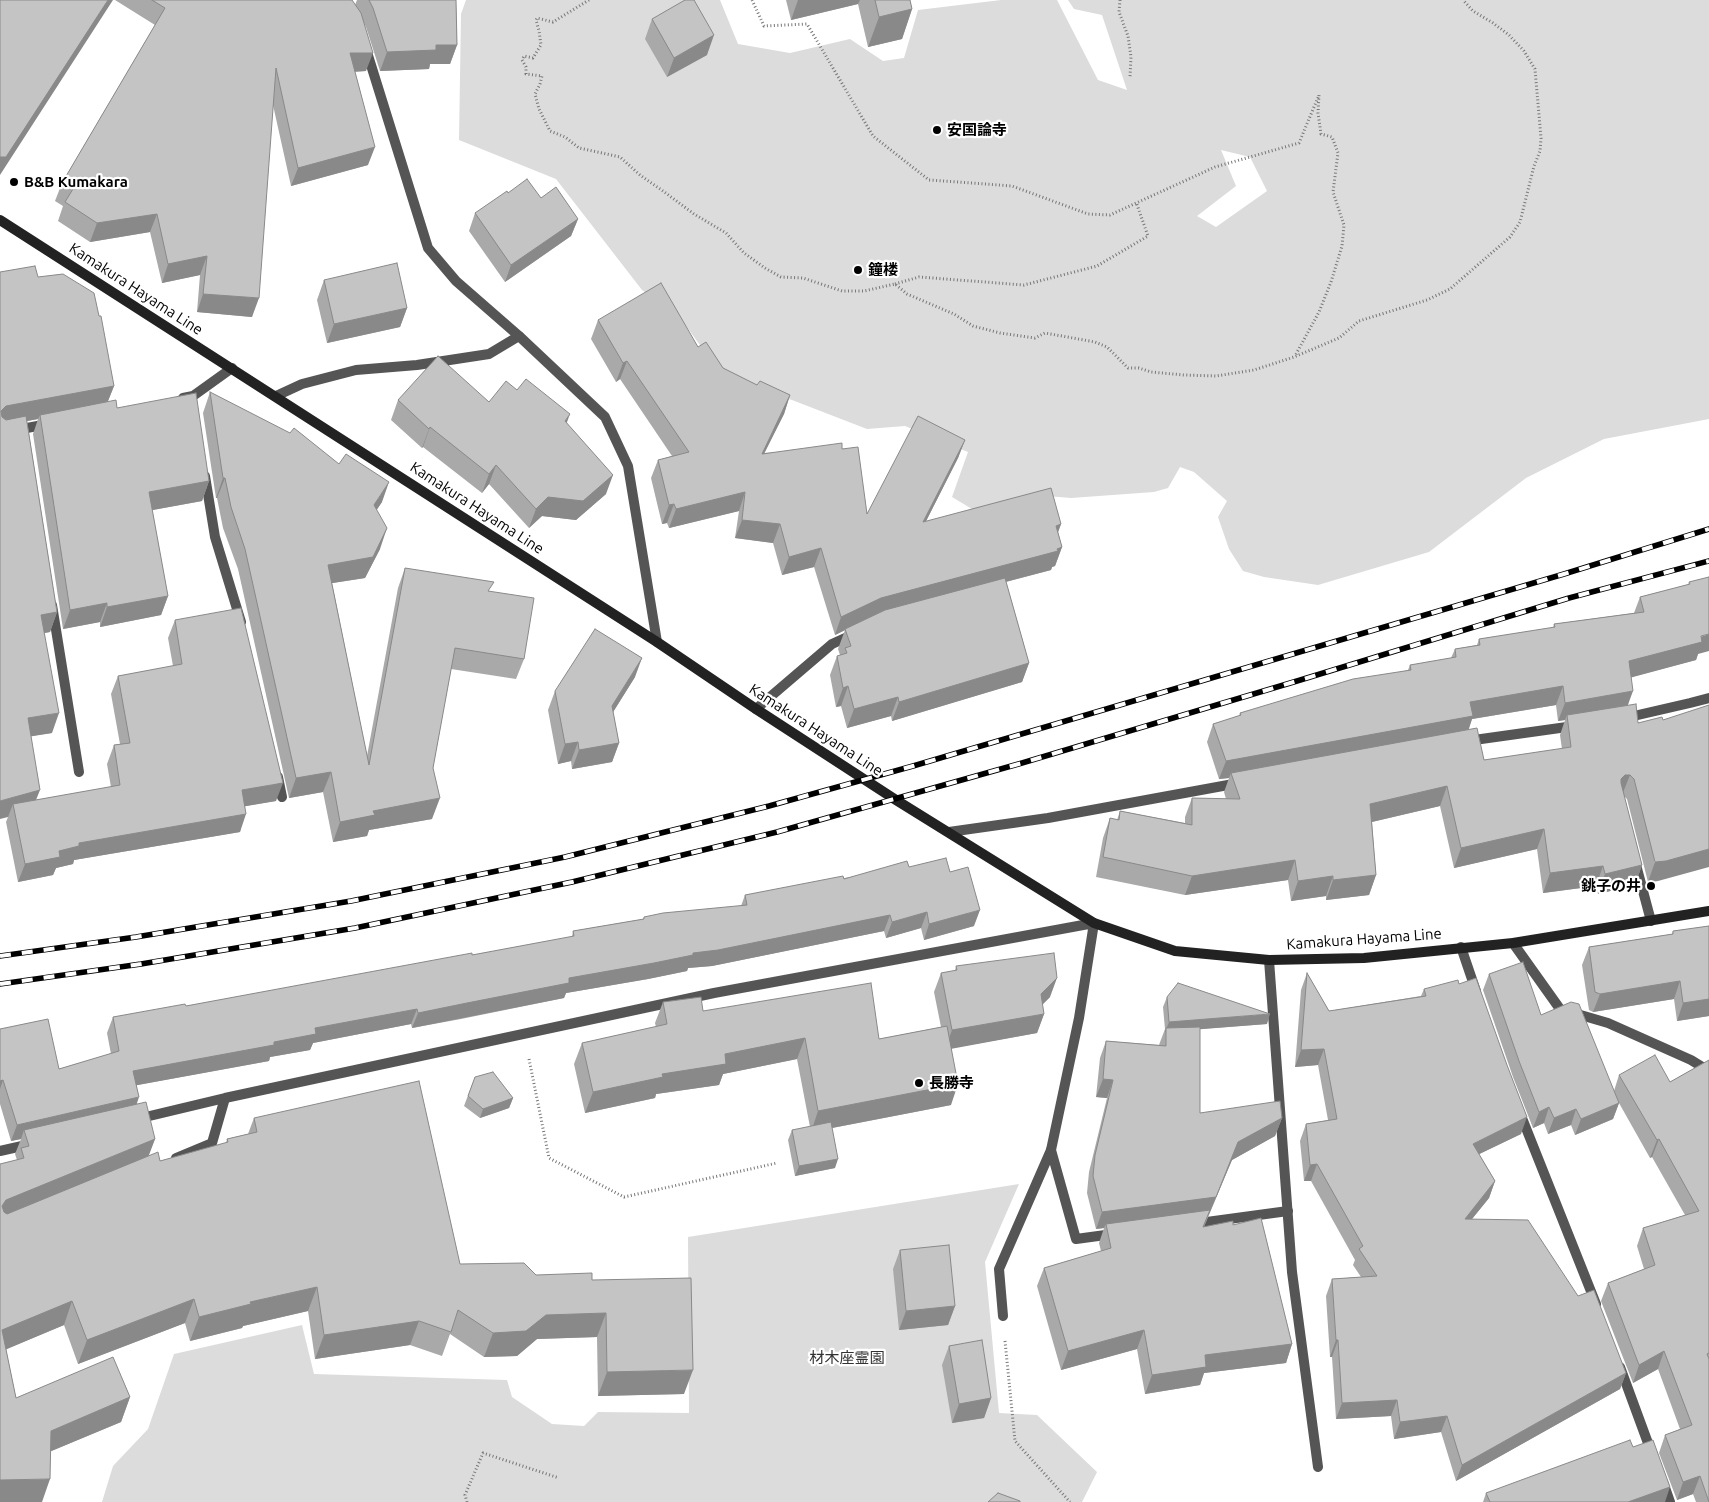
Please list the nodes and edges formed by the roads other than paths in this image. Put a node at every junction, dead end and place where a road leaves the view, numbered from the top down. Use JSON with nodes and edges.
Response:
{"nodes":[{"id":1,"x":363,"y":39,"type":"edge"},
{"id":2,"x":0,"y":220,"type":"edge"},
{"id":3,"x":519,"y":336,"type":"junction"},
{"id":4,"x":232,"y":368,"type":"junction"},
{"id":5,"x":276,"y":396,"type":"junction"},
{"id":6,"x":174,"y":399,"type":"edge"},
{"id":7,"x":62,"y":422,"type":"edge"},
{"id":8,"x":0,"y":433,"type":"edge"},
{"id":9,"x":203,"y":462,"type":"edge"},
{"id":10,"x":51,"y":596,"type":"edge"},
{"id":11,"x":867,"y":627,"type":"edge"},
{"id":12,"x":245,"y":636,"type":"edge"},
{"id":13,"x":657,"y":642,"type":"junction"},
{"id":14,"x":1709,"y":698,"type":"edge"},
{"id":15,"x":756,"y":709,"type":"junction"},
{"id":16,"x":1613,"y":720,"type":"edge"},
{"id":17,"x":1585,"y":724,"type":"edge"},
{"id":18,"x":1452,"y":744,"type":"edge"},
{"id":19,"x":276,"y":768,"type":"edge"},
{"id":20,"x":78,"y":772,"type":"dead end"},
{"id":21,"x":1246,"y":782,"type":"edge"},
{"id":22,"x":282,"y":797,"type":"edge"},
{"id":23,"x":949,"y":832,"type":"junction"},
{"id":24,"x":1632,"y":847,"type":"edge"},
{"id":25,"x":1709,"y":910,"type":"edge"},
{"id":26,"x":1650,"y":920,"type":"junction"},
{"id":27,"x":1094,"y":923,"type":"junction"},
{"id":28,"x":1513,"y":942,"type":"junction"},
{"id":29,"x":1461,"y":947,"type":"junction"},
{"id":30,"x":1270,"y":960,"type":"junction"},
{"id":31,"x":1481,"y":1004,"type":"edge"},
{"id":32,"x":1709,"y":1071,"type":"edge"},
{"id":33,"x":225,"y":1098,"type":"junction"},
{"id":34,"x":1518,"y":1106,"type":"edge"},
{"id":35,"x":122,"y":1122,"type":"edge"},
{"id":36,"x":38,"y":1142,"type":"edge"},
{"id":37,"x":1052,"y":1150,"type":"junction"},
{"id":38,"x":0,"y":1151,"type":"edge"},
{"id":39,"x":166,"y":1162,"type":"edge"},
{"id":40,"x":1288,"y":1211,"type":"junction"},
{"id":41,"x":1182,"y":1225,"type":"edge"},
{"id":42,"x":1124,"y":1232,"type":"edge"},
{"id":43,"x":1599,"y":1312,"type":"edge"},
{"id":44,"x":1003,"y":1316,"type":"road end"},
{"id":45,"x":1616,"y":1357,"type":"edge"},
{"id":46,"x":1318,"y":1467,"type":"dead end"},
{"id":47,"x":1670,"y":1502,"type":"edge"}],
"edges":[{"from":1,"to":3,"type":"street"},
{"from":2,"to":4,"type":"main road","name":"Kamakura Hayama Line"},
{"from":3,"to":5,"type":"street"},
{"from":3,"to":13,"type":"street"},
{"from":4,"to":5,"type":"main road","name":"Kamakura Hayama Line"},
{"from":4,"to":6,"type":"street"},
{"from":5,"to":13,"type":"main road","name":"Kamakura Hayama Line"},
{"from":7,"to":8,"type":"street"},
{"from":9,"to":12,"type":"street"},
{"from":10,"to":20,"type":"street"},
{"from":11,"to":15,"type":"street"},
{"from":13,"to":15,"type":"main road","name":"Kamakura Hayama Line"},
{"from":14,"to":16,"type":"street"},
{"from":15,"to":23,"type":"main road","name":"Kamakura Hayama Line"},
{"from":17,"to":18,"type":"street"},
{"from":19,"to":22,"type":"street"},
{"from":21,"to":23,"type":"street"},
{"from":23,"to":27,"type":"main road","name":"Kamakura Hayama Line"},
{"from":24,"to":26,"type":"street"},
{"from":25,"to":26,"type":"main road","name":"Kamakura Hayama Line"},
{"from":26,"to":28,"type":"main road","name":"Kamakura Hayama Line"},
{"from":27,"to":30,"type":"main road","name":"Kamakura Hayama Line"},
{"from":27,"to":33,"type":"street"},
{"from":27,"to":37,"type":"street"},
{"from":28,"to":29,"type":"main road","name":"Kamakura Hayama Line"},
{"from":28,"to":32,"type":"street"},
{"from":29,"to":30,"type":"main road","name":"Kamakura Hayama Line"},
{"from":29,"to":31,"type":"street"},
{"from":30,"to":40,"type":"street"},
{"from":33,"to":35,"type":"street"},
{"from":33,"to":39,"type":"street"},
{"from":34,"to":43,"type":"street"},
{"from":36,"to":38,"type":"street"},
{"from":37,"to":42,"type":"street"},
{"from":37,"to":44,"type":"street"},
{"from":40,"to":41,"type":"street"},
{"from":40,"to":46,"type":"street"},
{"from":45,"to":47,"type":"street"}]}
